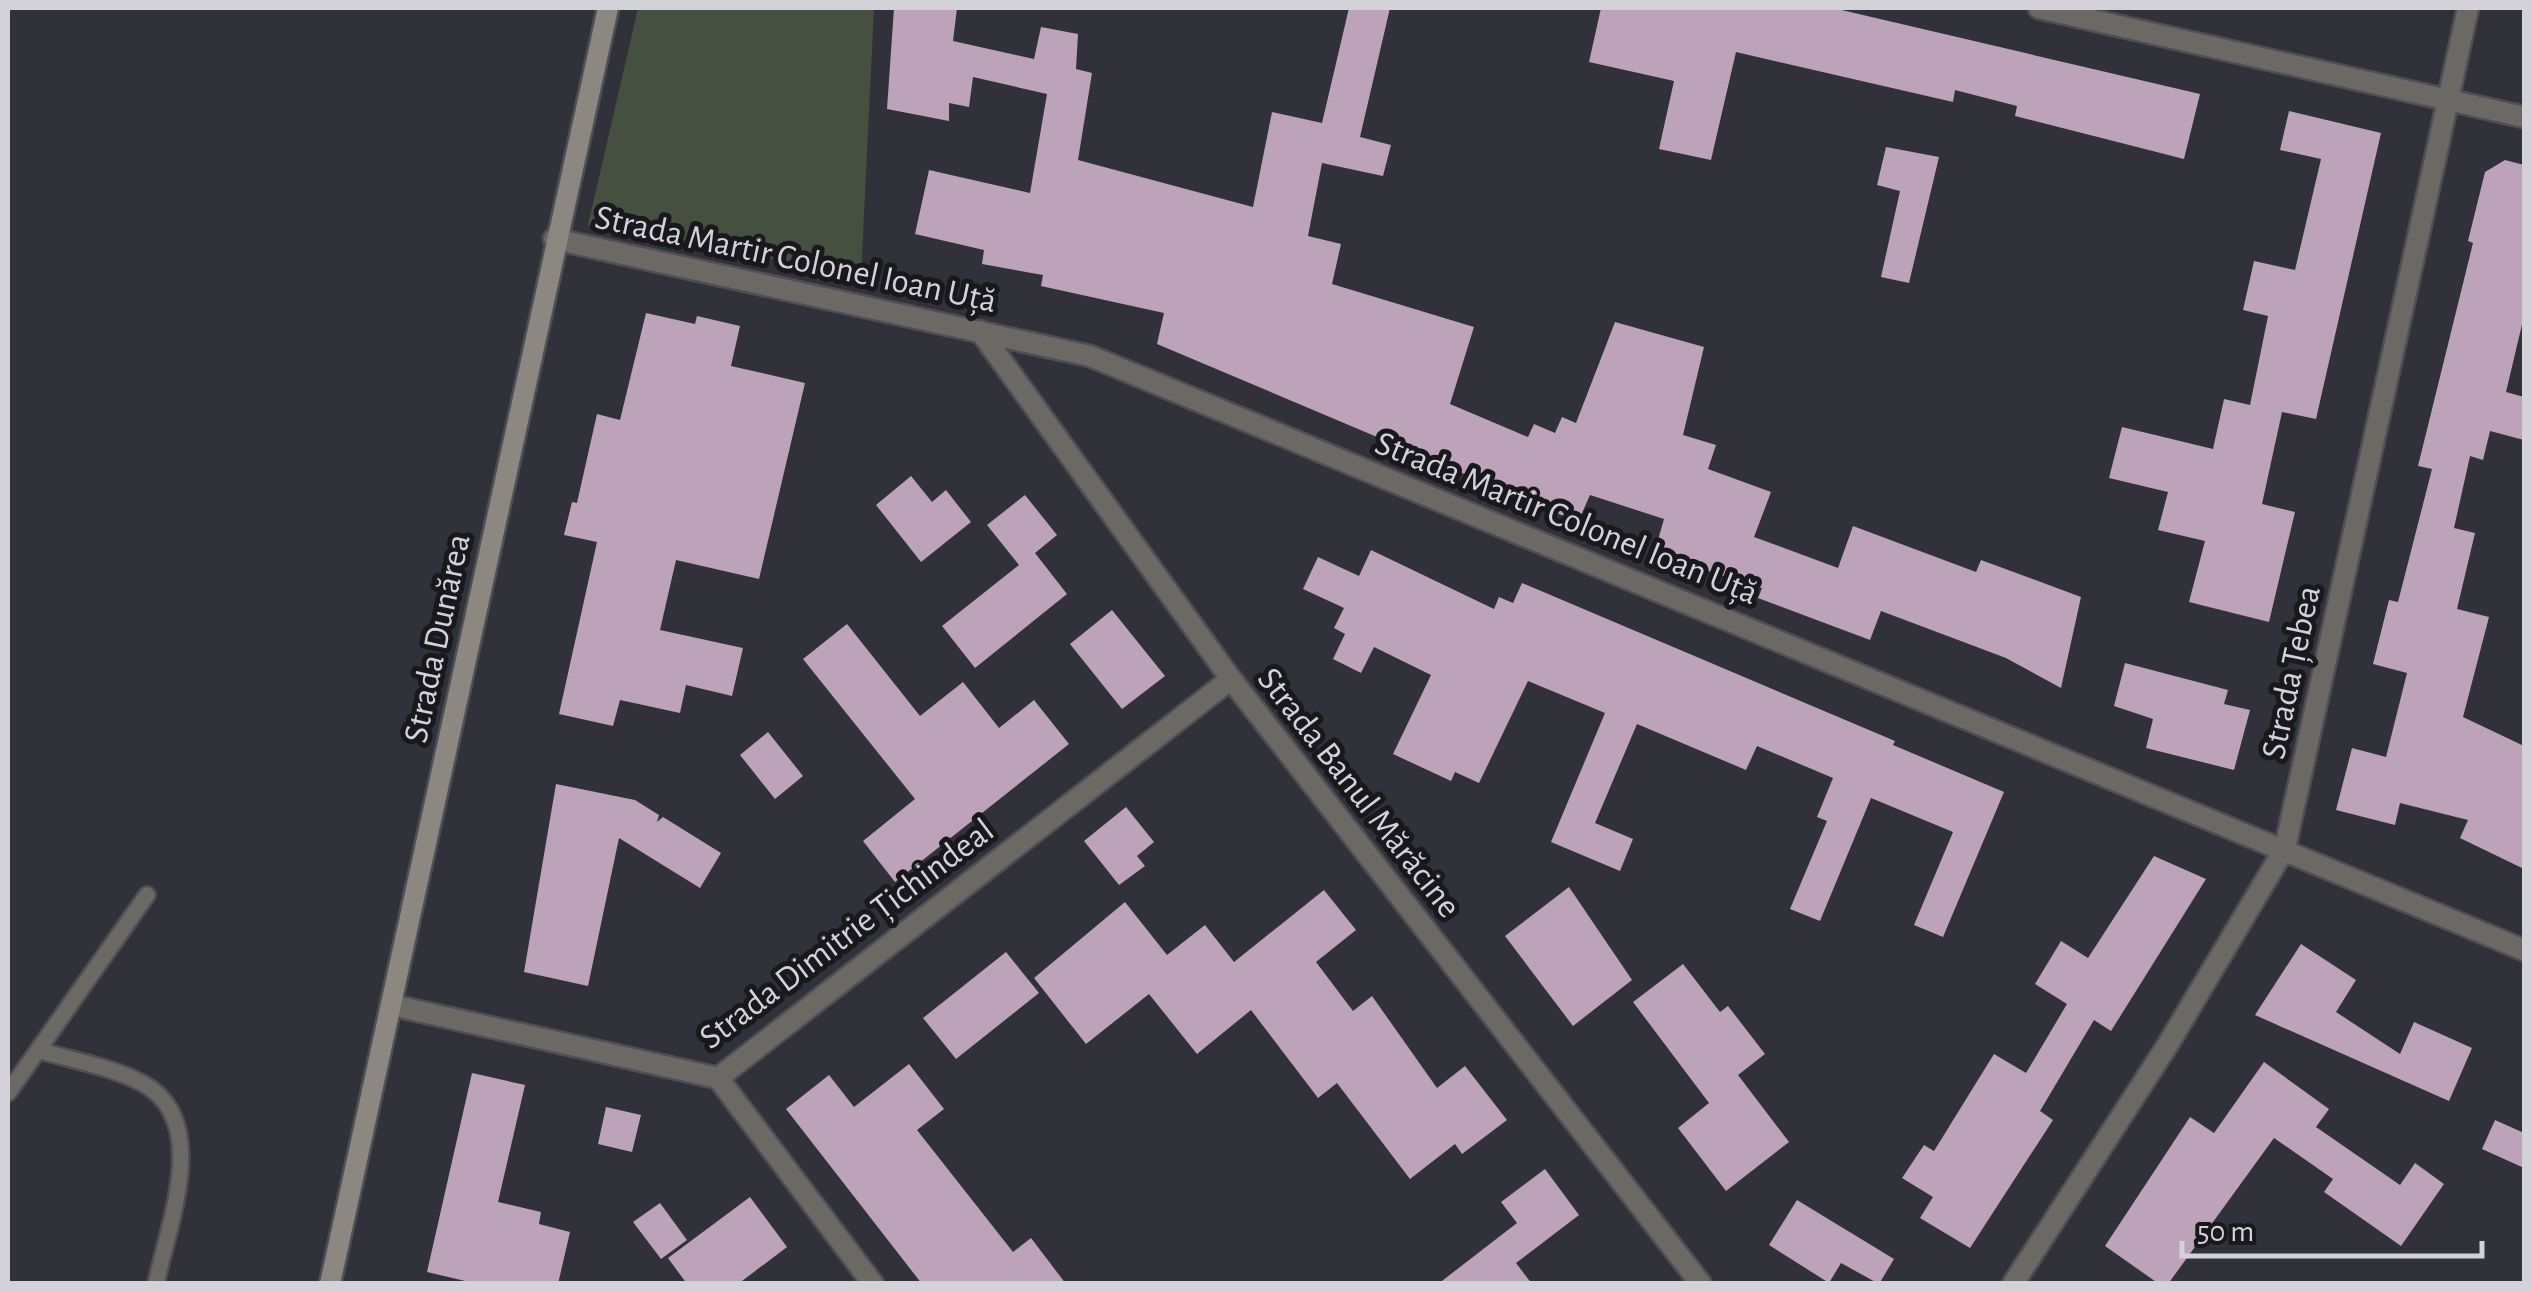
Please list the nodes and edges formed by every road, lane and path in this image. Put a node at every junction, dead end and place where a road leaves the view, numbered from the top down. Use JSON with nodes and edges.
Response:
{"nodes":[{"id":1,"x":608,"y":8,"type":"edge"},
{"id":2,"x":2039,"y":8,"type":"edge"},
{"id":3,"x":2468,"y":8,"type":"edge"},
{"id":4,"x":2448,"y":99,"type":"junction"},
{"id":5,"x":2524,"y":117,"type":"edge"},
{"id":6,"x":554,"y":239,"type":"junction"},
{"id":7,"x":980,"y":331,"type":"junction"},
{"id":8,"x":1232,"y":679,"type":"junction"},
{"id":9,"x":2285,"y":848,"type":"junction"},
{"id":10,"x":147,"y":895,"type":"dead end"},
{"id":11,"x":2524,"y":950,"type":"edge"},
{"id":12,"x":391,"y":1005,"type":"junction"},
{"id":13,"x":38,"y":1050,"type":"junction"},
{"id":14,"x":718,"y":1078,"type":"junction"},
{"id":15,"x":8,"y":1093,"type":"edge"},
{"id":16,"x":156,"y":1284,"type":"edge"},
{"id":17,"x":330,"y":1284,"type":"edge"},
{"id":18,"x":873,"y":1284,"type":"edge"},
{"id":19,"x":1701,"y":1284,"type":"edge"},
{"id":20,"x":2014,"y":1284,"type":"edge"}],
"edges":[{"from":1,"to":6,"type":"street","name":"Strada Dunărea"},
{"from":2,"to":4,"type":"street"},
{"from":3,"to":4,"type":"street","name":"Strada Țebea"},
{"from":4,"to":5,"type":"street"},
{"from":4,"to":9,"type":"street","name":"Strada Țebea"},
{"from":6,"to":7,"type":"street","name":"Strada Martir Colonel Ioan Uță"},
{"from":6,"to":12,"type":"street","name":"Strada Dunărea"},
{"from":7,"to":8,"type":"street","name":"Strada Banul Mărăcine"},
{"from":7,"to":9,"type":"street","name":"Strada Martir Colonel Ioan Uță"},
{"from":8,"to":14,"type":"street","name":"Strada Dimitrie Țichindeal"},
{"from":8,"to":19,"type":"street","name":"Strada Banul Mărăcine"},
{"from":9,"to":11,"type":"street","name":"Strada Martir Colonel Ioan Uță"},
{"from":9,"to":20,"type":"street","name":"Strada Țebea"},
{"from":10,"to":13,"type":"lane"},
{"from":12,"to":14,"type":"street","name":"Strada Dimitrie Țichindeal"},
{"from":12,"to":17,"type":"street","name":"Strada Dunărea"},
{"from":13,"to":15,"type":"lane"},
{"from":13,"to":16,"type":"lane"},
{"from":14,"to":18,"type":"street"}]}
